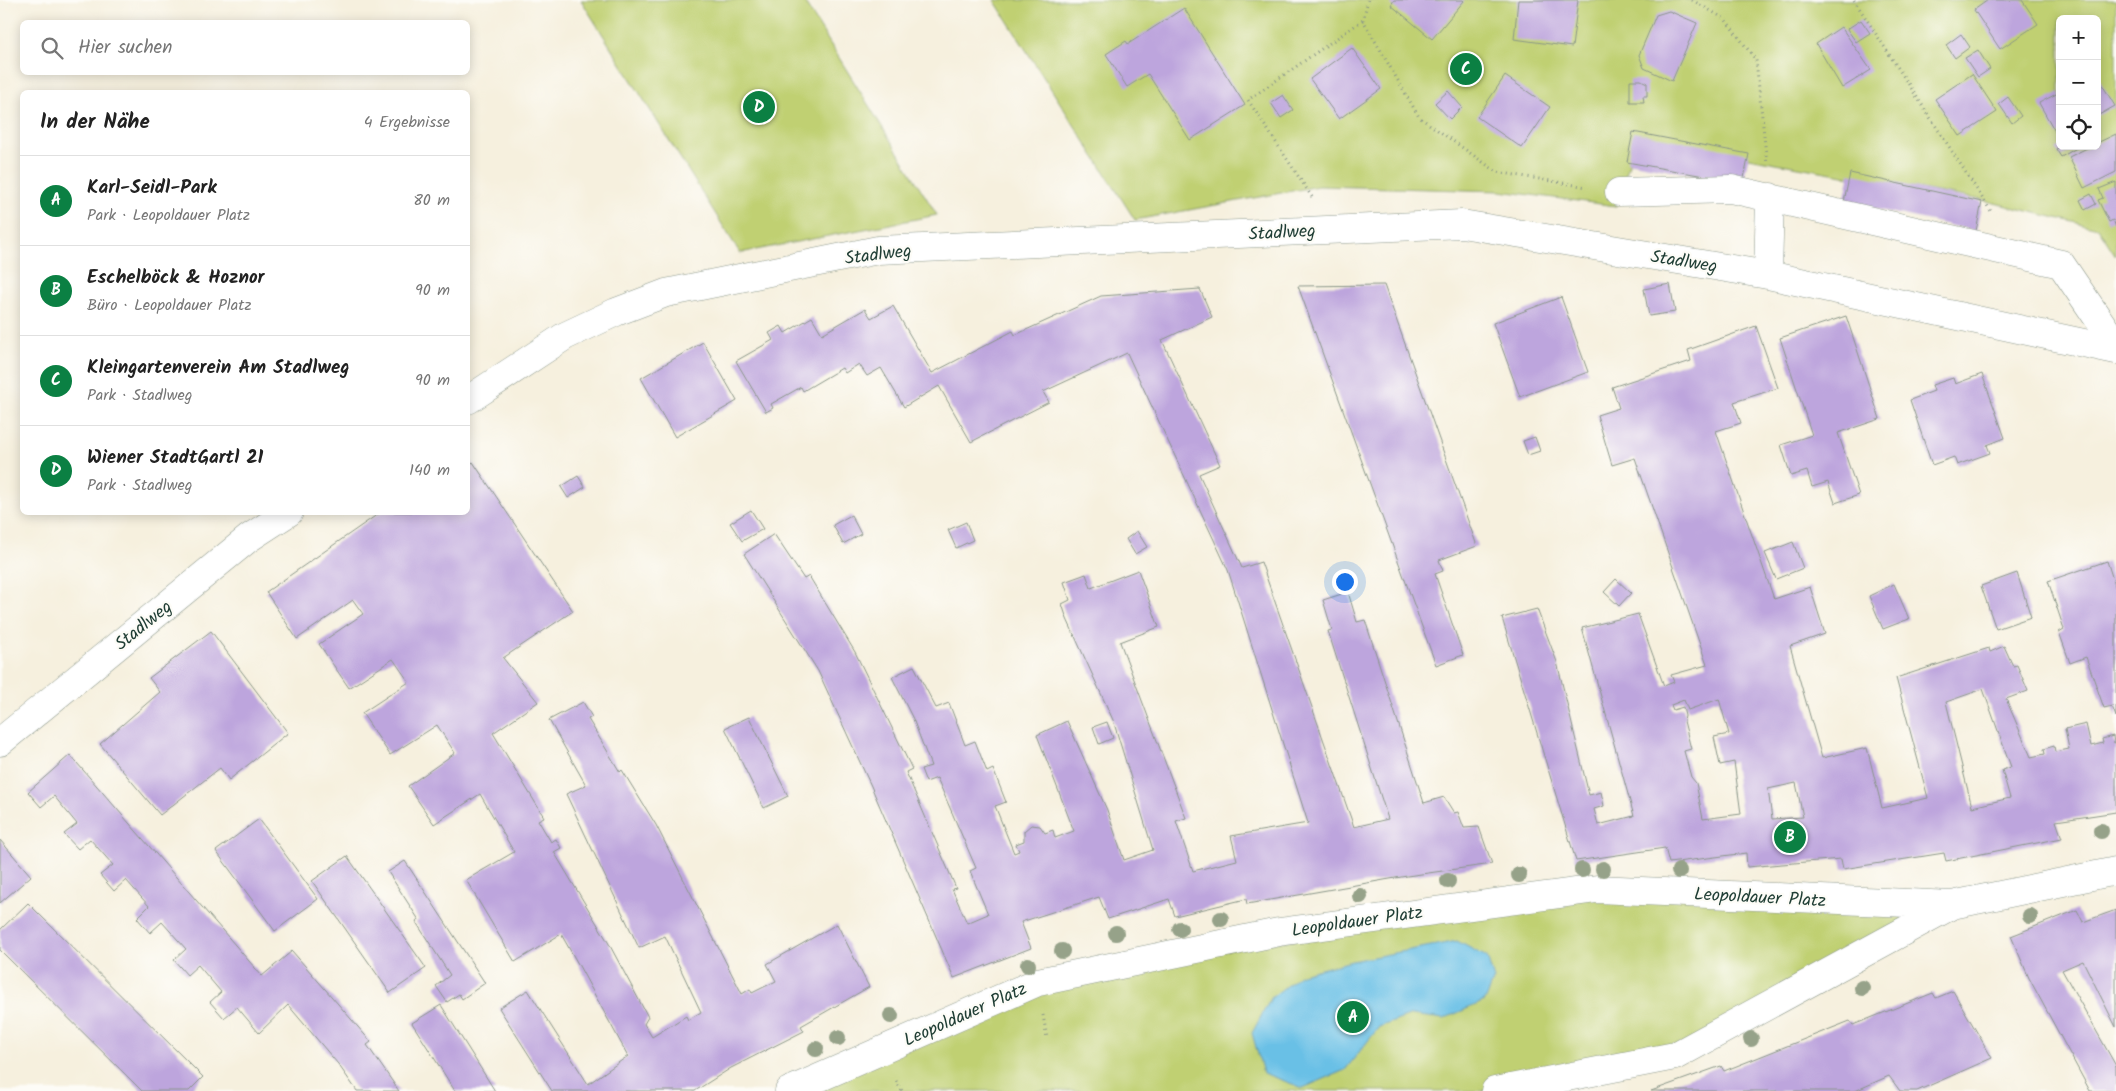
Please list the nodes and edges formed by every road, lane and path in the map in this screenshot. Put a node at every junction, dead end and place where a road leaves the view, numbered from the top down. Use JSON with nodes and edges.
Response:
{"nodes":[{"id":1,"x":1368,"y":0,"type":"edge"},
{"id":2,"x":1692,"y":0,"type":"edge"},
{"id":3,"x":1854,"y":0,"type":"edge"},
{"id":4,"x":1363,"y":20,"type":"junction"},
{"id":5,"x":1620,"y":192,"type":"joint"},
{"id":6,"x":1770,"y":197,"type":"junction"},
{"id":7,"x":1333,"y":229,"type":"junction"},
{"id":8,"x":2019,"y":255,"type":"junction"},
{"id":9,"x":1768,"y":274,"type":"junction"},
{"id":10,"x":2116,"y":345,"type":"edge"},
{"id":11,"x":2116,"y":350,"type":"edge"},
{"id":12,"x":470,"y":399,"type":"edge"},
{"id":13,"x":284,"y":515,"type":"edge"},
{"id":14,"x":0,"y":742,"type":"edge"},
{"id":15,"x":2116,"y":871,"type":"edge"},
{"id":16,"x":1952,"y":905,"type":"junction"},
{"id":17,"x":789,"y":1091,"type":"edge"},
{"id":18,"x":1495,"y":1091,"type":"edge"}],
"edges":[{"from":1,"to":4,"type":"path"},
{"from":2,"to":6,"type":"path"},
{"from":3,"to":8,"type":"path"},
{"from":4,"to":5,"type":"path"},
{"from":4,"to":7,"type":"path"},
{"from":5,"to":6,"type":"street"},
{"from":6,"to":8,"type":"street"},
{"from":6,"to":9,"type":"street"},
{"from":7,"to":9,"type":"street","name":"Stadlweg"},
{"from":7,"to":12,"type":"street","name":"Stadlweg"},
{"from":8,"to":10,"type":"street"},
{"from":9,"to":11,"type":"street","name":"Stadlweg"},
{"from":13,"to":14,"type":"street","name":"Stadlweg"},
{"from":15,"to":16,"type":"street","name":"Leopoldauer Platz"},
{"from":16,"to":17,"type":"street","name":"Leopoldauer Platz"},
{"from":16,"to":18,"type":"street","name":"Leopoldauer Platz"}]}
